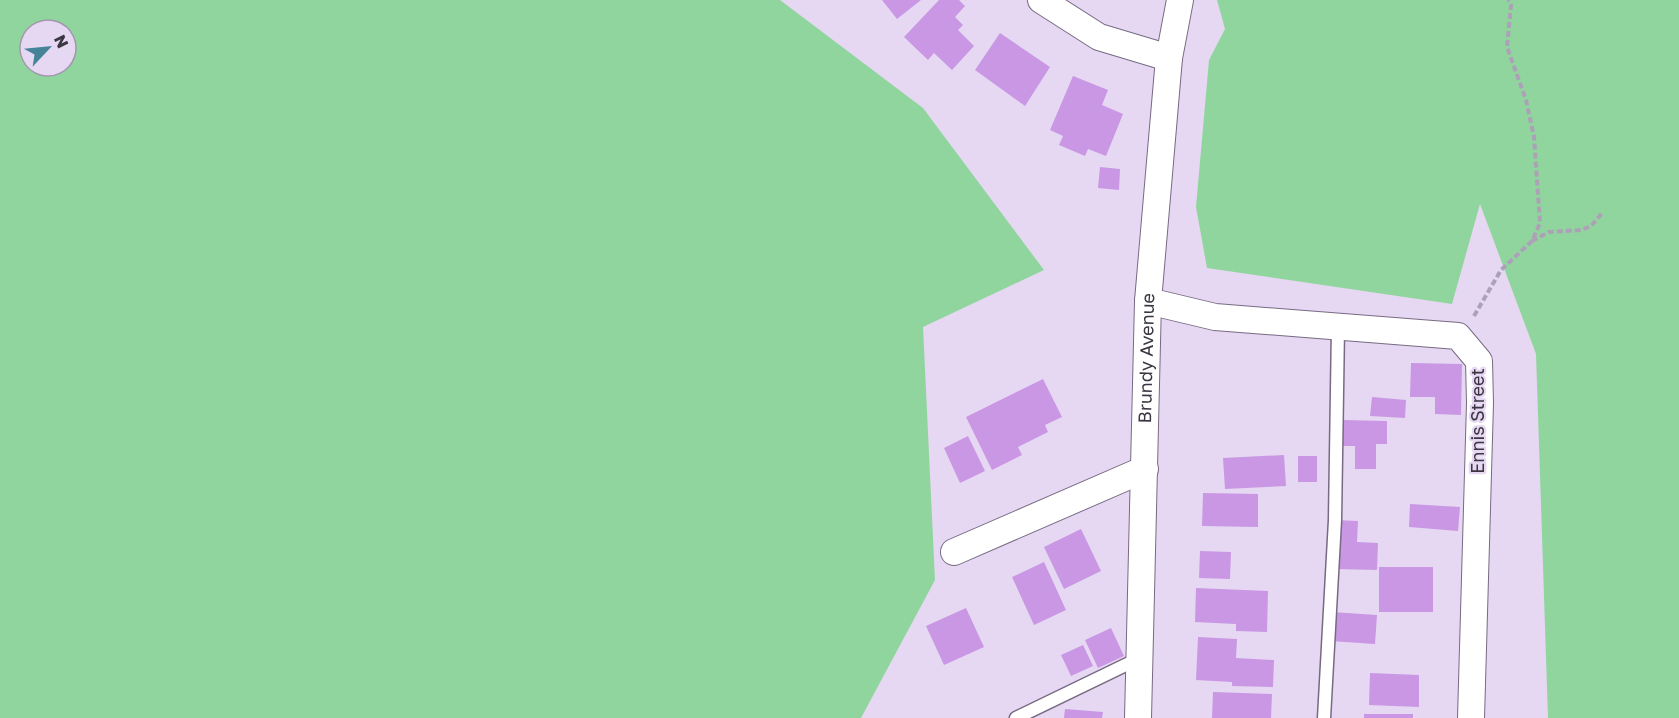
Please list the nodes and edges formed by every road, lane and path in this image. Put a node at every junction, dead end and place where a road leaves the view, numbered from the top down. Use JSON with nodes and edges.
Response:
{"nodes":[{"id":1,"x":1041,"y":0,"type":"edge"},
{"id":2,"x":1180,"y":0,"type":"edge"},
{"id":3,"x":1508,"y":0,"type":"edge"},
{"id":4,"x":1169,"y":58,"type":"junction"},
{"id":5,"x":1603,"y":212,"type":"dead end"},
{"id":6,"x":1532,"y":241,"type":"junction"},
{"id":7,"x":1148,"y":301,"type":"junction"},
{"id":8,"x":1474,"y":316,"type":"dead end"},
{"id":9,"x":1338,"y":327,"type":"junction"},
{"id":10,"x":1145,"y":470,"type":"junction"},
{"id":11,"x":954,"y":552,"type":"dead end"},
{"id":12,"x":1140,"y":657,"type":"junction"},
{"id":13,"x":1016,"y":718,"type":"edge"},
{"id":14,"x":1138,"y":718,"type":"edge"},
{"id":15,"x":1324,"y":718,"type":"edge"},
{"id":16,"x":1471,"y":718,"type":"edge"}],
"edges":[{"from":1,"to":4,"type":"street"},
{"from":2,"to":4,"type":"street","name":"Brundy Avenue"},
{"from":3,"to":6,"type":"path"},
{"from":4,"to":7,"type":"street","name":"Brundy Avenue"},
{"from":5,"to":6,"type":"path"},
{"from":6,"to":8,"type":"path"},
{"from":7,"to":9,"type":"street","name":"Ennis Street"},
{"from":7,"to":10,"type":"street","name":"Brundy Avenue"},
{"from":9,"to":15,"type":"lane"},
{"from":9,"to":16,"type":"street","name":"Ennis Street"},
{"from":10,"to":11,"type":"street"},
{"from":10,"to":12,"type":"street","name":"Brundy Avenue"},
{"from":12,"to":13,"type":"lane"},
{"from":12,"to":14,"type":"street","name":"Brundy Avenue"}]}
